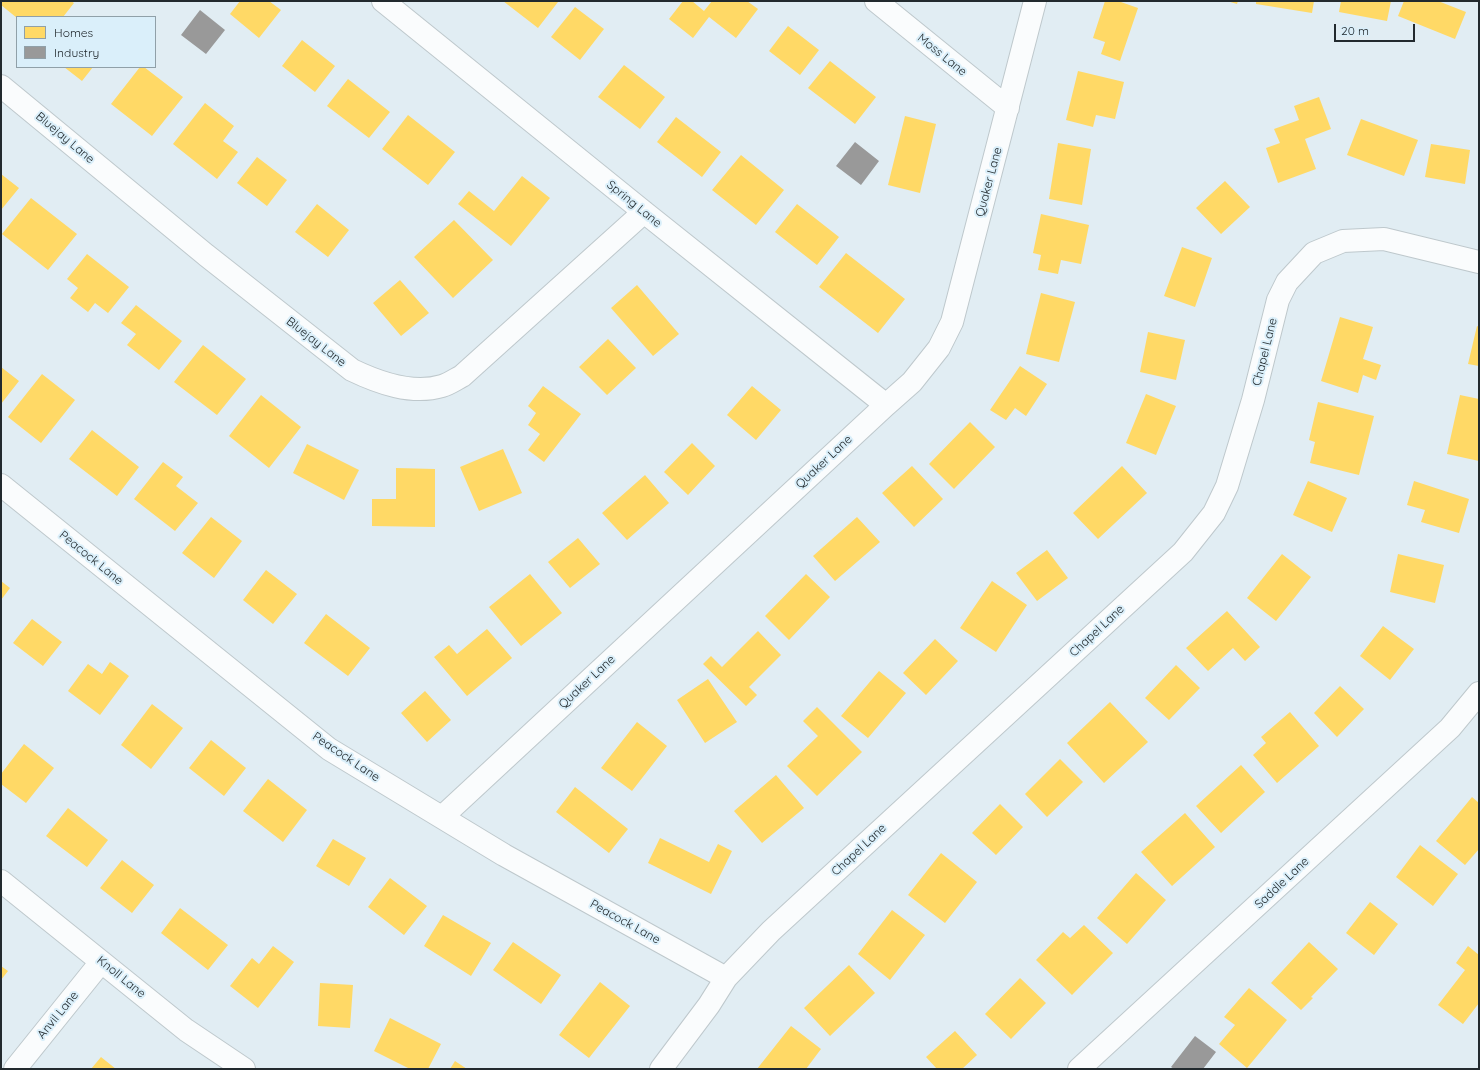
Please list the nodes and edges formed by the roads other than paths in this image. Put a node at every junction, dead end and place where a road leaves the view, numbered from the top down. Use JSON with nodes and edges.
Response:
{"nodes":[{"id":1,"x":384,"y":1,"type":"edge"},
{"id":2,"x":876,"y":1,"type":"edge"},
{"id":3,"x":1035,"y":1,"type":"edge"},
{"id":4,"x":1,"y":86,"type":"edge"},
{"id":5,"x":1008,"y":108,"type":"junction"},
{"id":6,"x":644,"y":212,"type":"junction"},
{"id":7,"x":1479,"y":262,"type":"edge"},
{"id":8,"x":886,"y":405,"type":"junction"},
{"id":9,"x":1,"y":485,"type":"edge"},
{"id":10,"x":1479,"y":693,"type":"edge"},
{"id":11,"x":442,"y":817,"type":"junction"},
{"id":12,"x":1,"y":881,"type":"edge"},
{"id":13,"x":101,"y":962,"type":"junction"},
{"id":14,"x":726,"y":978,"type":"junction"},
{"id":15,"x":15,"y":1069,"type":"edge"},
{"id":16,"x":244,"y":1069,"type":"edge"},
{"id":17,"x":661,"y":1069,"type":"edge"},
{"id":18,"x":1080,"y":1069,"type":"edge"}],
"edges":[{"from":1,"to":6,"type":"street","name":"Spring Lane"},
{"from":2,"to":5,"type":"street","name":"Moss Lane"},
{"from":3,"to":5,"type":"street","name":"Quaker Lane"},
{"from":4,"to":6,"type":"street","name":"Bluejay Lane"},
{"from":5,"to":8,"type":"street","name":"Quaker Lane"},
{"from":6,"to":8,"type":"street","name":"Spring Lane"},
{"from":7,"to":14,"type":"street","name":"Chapel Lane"},
{"from":8,"to":11,"type":"street","name":"Quaker Lane"},
{"from":9,"to":11,"type":"street","name":"Peacock Lane"},
{"from":10,"to":18,"type":"street","name":"Saddle Lane"},
{"from":11,"to":14,"type":"street","name":"Peacock Lane"},
{"from":12,"to":13,"type":"street","name":"Knoll Lane"},
{"from":13,"to":15,"type":"street","name":"Anvil Lane"},
{"from":13,"to":16,"type":"street","name":"Knoll Lane"},
{"from":14,"to":17,"type":"street","name":"Chapel Lane"}]}
